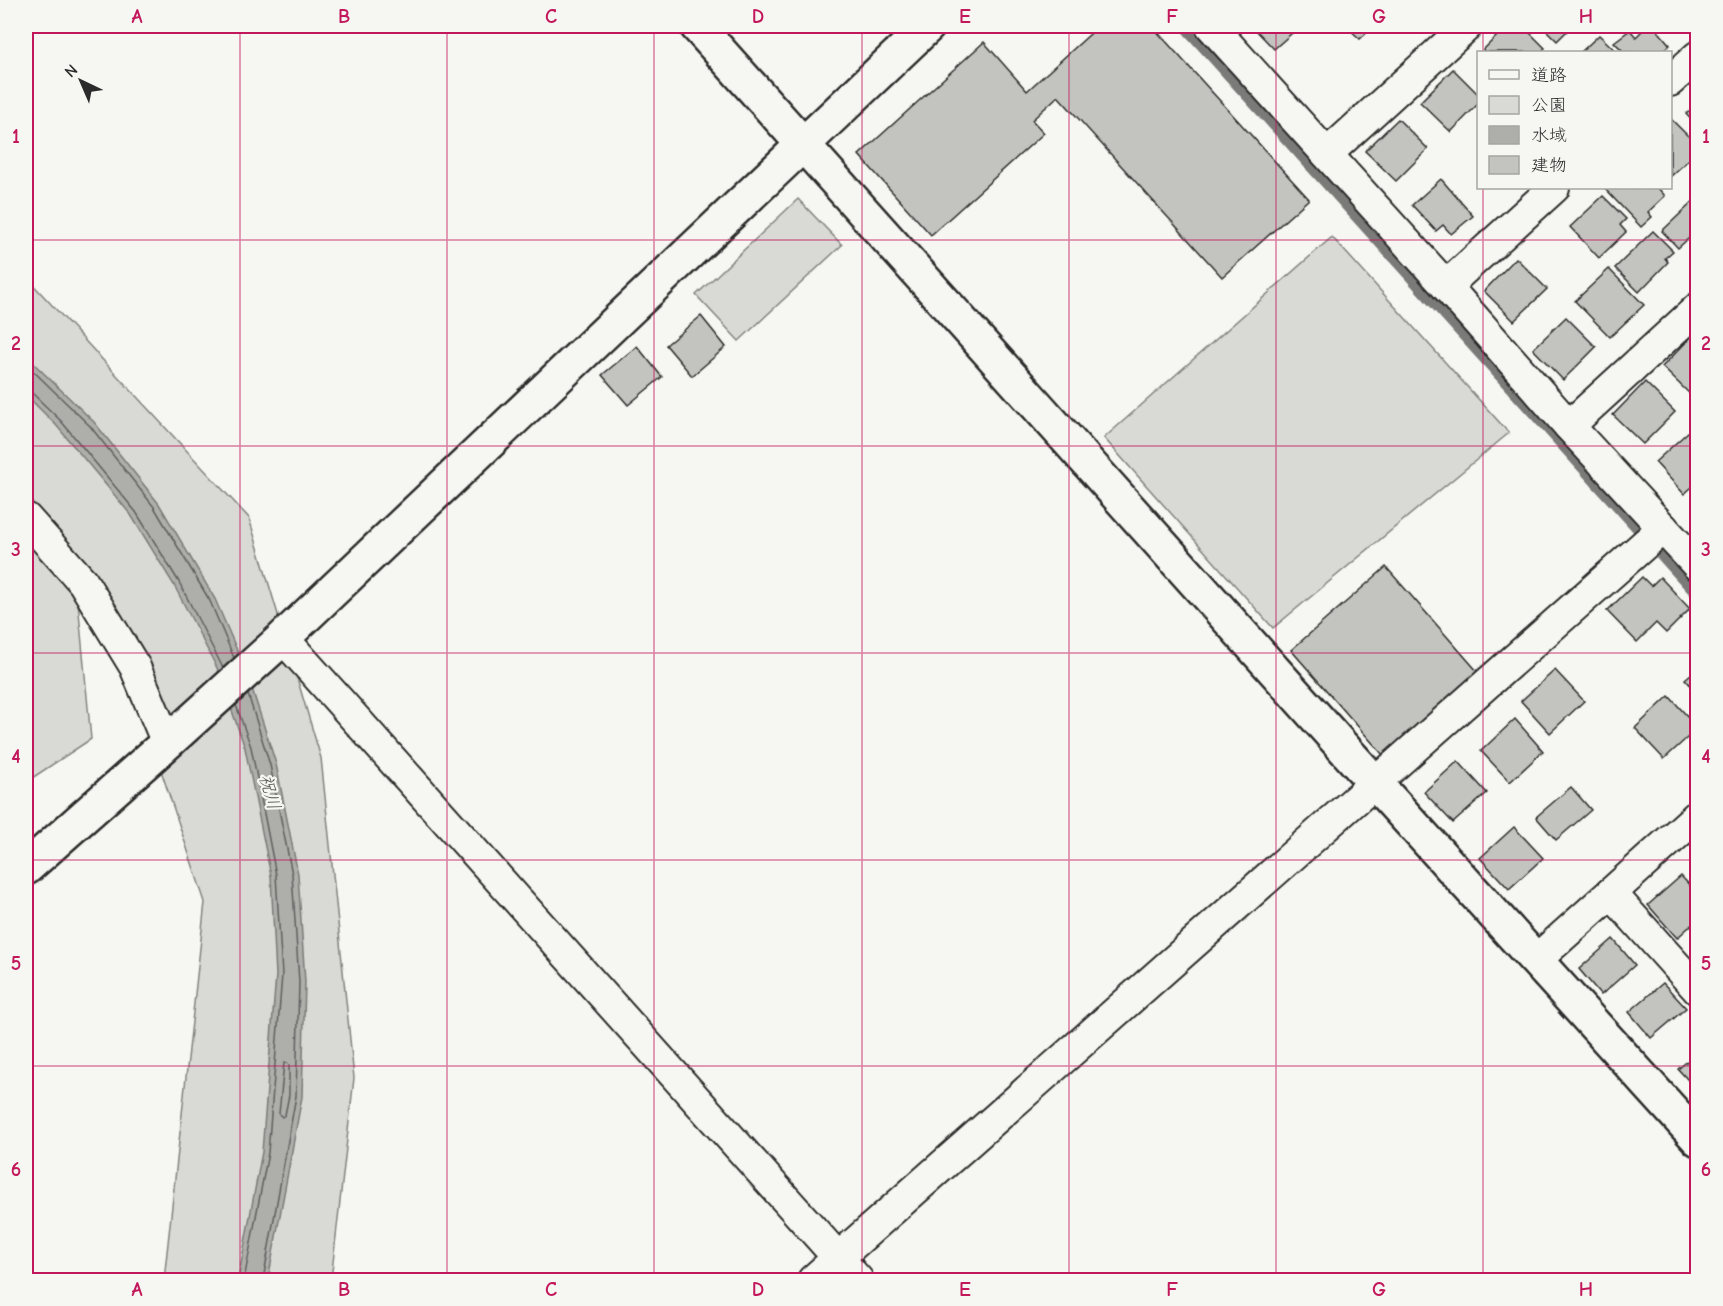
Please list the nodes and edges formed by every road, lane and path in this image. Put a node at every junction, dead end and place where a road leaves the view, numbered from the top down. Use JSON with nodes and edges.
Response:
{"nodes":[{"id":1,"x":697,"y":26,"type":"edge"},
{"id":2,"x":928,"y":26,"type":"edge"},
{"id":3,"x":1211,"y":26,"type":"edge"},
{"id":4,"x":1467,"y":26,"type":"edge"},
{"id":5,"x":1698,"y":56,"type":"edge"},
{"id":6,"x":1672,"y":80,"type":"edge"},
{"id":7,"x":802,"y":144,"type":"junction"},
{"id":8,"x":1327,"y":154,"type":"junction"},
{"id":9,"x":1553,"y":189,"type":"edge"},
{"id":10,"x":1446,"y":285,"type":"junction"},
{"id":11,"x":1698,"y":308,"type":"edge"},
{"id":12,"x":1569,"y":426,"type":"junction"},
{"id":13,"x":26,"y":518,"type":"edge"},
{"id":14,"x":1663,"y":528,"type":"junction"},
{"id":15,"x":1698,"y":566,"type":"edge"},
{"id":16,"x":283,"y":638,"type":"junction"},
{"id":17,"x":167,"y":743,"type":"junction"},
{"id":18,"x":1375,"y":783,"type":"junction"},
{"id":19,"x":1698,"y":815,"type":"edge"},
{"id":20,"x":26,"y":868,"type":"edge"},
{"id":21,"x":1611,"y":893,"type":"junction"},
{"id":22,"x":1536,"y":960,"type":"junction"},
{"id":23,"x":1698,"y":990,"type":"edge"},
{"id":24,"x":1698,"y":1139,"type":"edge"},
{"id":25,"x":838,"y":1258,"type":"junction"},
{"id":26,"x":813,"y":1281,"type":"edge"},
{"id":27,"x":858,"y":1281,"type":"edge"}],
"edges":[{"from":1,"to":7,"type":"street"},
{"from":2,"to":7,"type":"street"},
{"from":3,"to":8,"type":"street"},
{"from":4,"to":8,"type":"street"},
{"from":5,"to":6,"type":"street"},
{"from":7,"to":16,"type":"street"},
{"from":7,"to":18,"type":"street"},
{"from":8,"to":10,"type":"street"},
{"from":9,"to":10,"type":"street"},
{"from":10,"to":12,"type":"street"},
{"from":11,"to":12,"type":"street"},
{"from":12,"to":14,"type":"street"},
{"from":13,"to":17,"type":"street"},
{"from":14,"to":15,"type":"street"},
{"from":14,"to":18,"type":"street"},
{"from":16,"to":17,"type":"street"},
{"from":16,"to":25,"type":"street"},
{"from":17,"to":20,"type":"street"},
{"from":18,"to":22,"type":"street"},
{"from":18,"to":25,"type":"street"},
{"from":19,"to":21,"type":"street"},
{"from":21,"to":22,"type":"street"},
{"from":21,"to":23,"type":"street"},
{"from":22,"to":24,"type":"street"},
{"from":25,"to":26,"type":"street"},
{"from":25,"to":27,"type":"street"}]}
